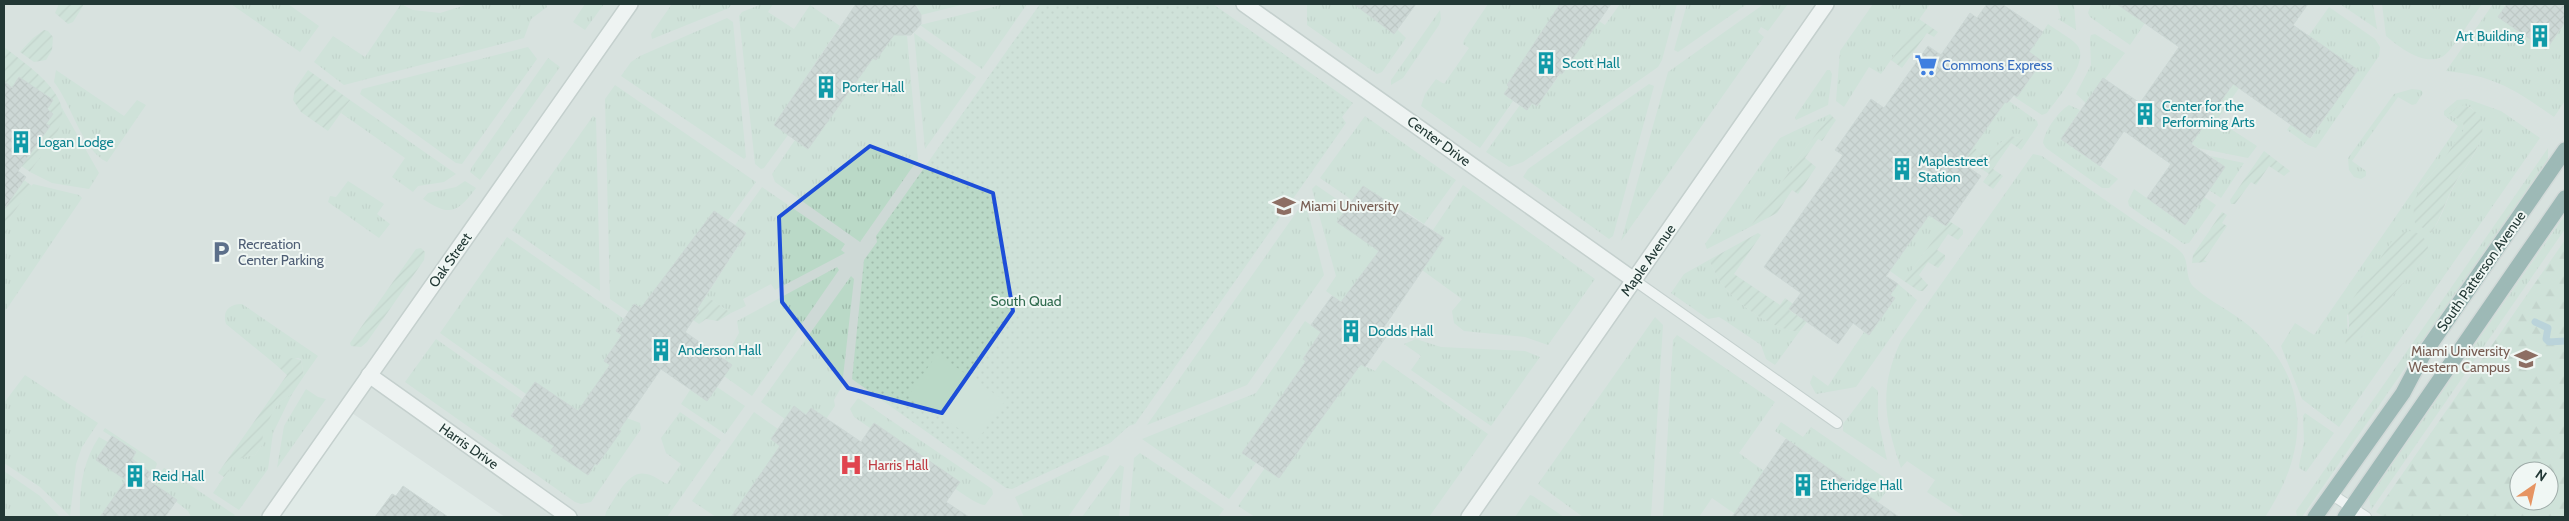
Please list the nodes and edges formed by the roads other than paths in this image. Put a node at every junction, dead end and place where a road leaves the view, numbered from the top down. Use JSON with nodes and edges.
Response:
{"nodes":[{"id":1,"x":630,"y":4,"type":"edge"},
{"id":2,"x":1244,"y":4,"type":"edge"},
{"id":3,"x":1826,"y":4,"type":"edge"},
{"id":4,"x":2565,"y":150,"type":"edge"},
{"id":5,"x":2565,"y":198,"type":"edge"},
{"id":6,"x":1634,"y":280,"type":"junction"},
{"id":7,"x":369,"y":375,"type":"junction"},
{"id":8,"x":1838,"y":423,"type":"dead end"},
{"id":9,"x":2331,"y":494,"type":"junction"},
{"id":10,"x":2348,"y":512,"type":"edge"},
{"id":11,"x":270,"y":517,"type":"edge"},
{"id":12,"x":568,"y":517,"type":"edge"},
{"id":13,"x":1469,"y":517,"type":"edge"},
{"id":14,"x":2315,"y":517,"type":"edge"},
{"id":15,"x":2366,"y":517,"type":"edge"}],
"edges":[{"from":1,"to":7,"type":"street","name":"Oak Street"},
{"from":2,"to":6,"type":"street","name":"Center Drive"},
{"from":3,"to":6,"type":"street","name":"Maple Avenue"},
{"from":4,"to":9,"type":"highway","name":"South Patterson Avenue"},
{"from":5,"to":10,"type":"highway","name":"South Patterson Avenue"},
{"from":6,"to":8,"type":"lane"},
{"from":6,"to":13,"type":"street","name":"Maple Avenue"},
{"from":7,"to":11,"type":"street","name":"Oak Street"},
{"from":7,"to":12,"type":"street","name":"Harris Drive"},
{"from":9,"to":10,"type":"lane"},
{"from":9,"to":14,"type":"highway","name":"South Patterson Avenue"},
{"from":10,"to":15,"type":"lane"}]}
